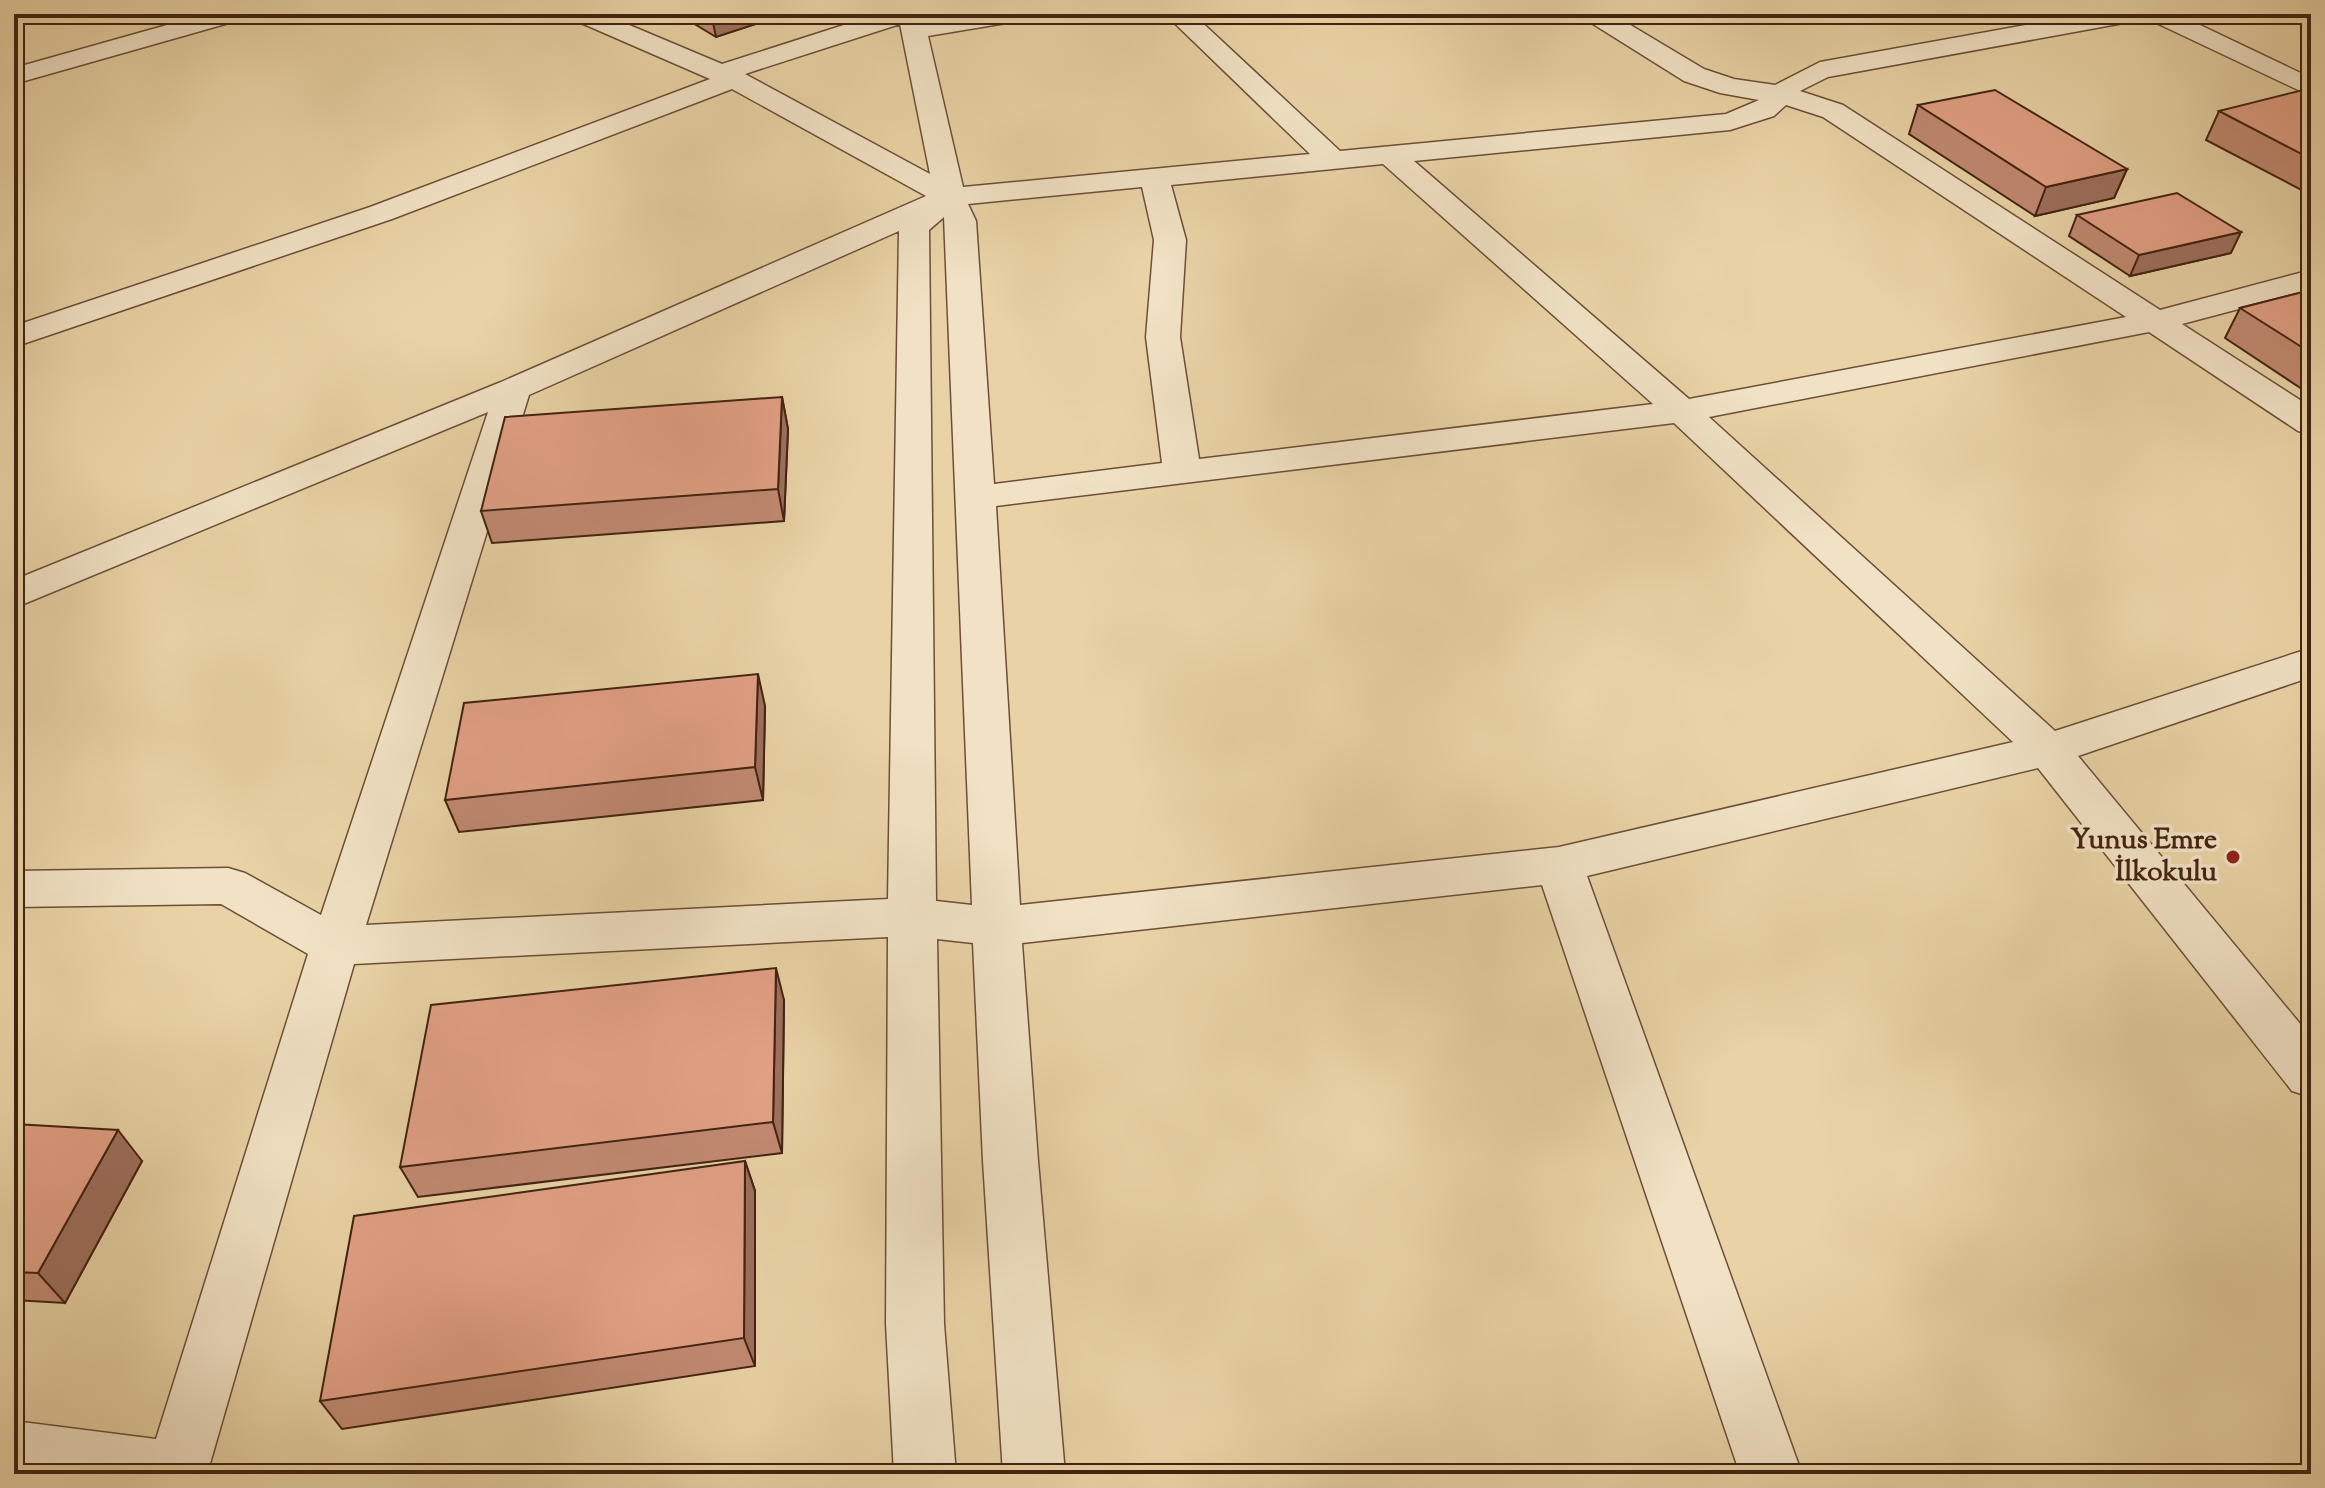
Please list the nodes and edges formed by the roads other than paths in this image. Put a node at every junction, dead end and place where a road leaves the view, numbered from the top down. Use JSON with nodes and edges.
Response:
{"nodes":[{"id":1,"x":234,"y":14,"type":"edge"},
{"id":2,"x":581,"y":14,"type":"edge"},
{"id":3,"x":1012,"y":14,"type":"edge"},
{"id":4,"x":1178,"y":14,"type":"edge"},
{"id":5,"x":1594,"y":14,"type":"edge"},
{"id":6,"x":2129,"y":14,"type":"edge"},
{"id":7,"x":2157,"y":14,"type":"edge"},
{"id":8,"x":2301,"y":14,"type":"edge"},
{"id":9,"x":2311,"y":19,"type":"edge"},
{"id":10,"x":910,"y":20,"type":"edge"},
{"id":11,"x":14,"y":76,"type":"edge"},
{"id":12,"x":728,"y":76,"type":"junction"},
{"id":13,"x":2311,"y":88,"type":"edge"},
{"id":14,"x":1784,"y":95,"type":"junction"},
{"id":15,"x":1390,"y":155,"type":"junction"},
{"id":16,"x":1333,"y":160,"type":"junction"},
{"id":17,"x":1154,"y":177,"type":"junction"},
{"id":18,"x":950,"y":197,"type":"junction"},
{"id":19,"x":2311,"y":280,"type":"edge"},
{"id":20,"x":2156,"y":321,"type":"junction"},
{"id":21,"x":14,"y":337,"type":"edge"},
{"id":22,"x":513,"y":389,"type":"junction"},
{"id":23,"x":1682,"y":411,"type":"junction"},
{"id":24,"x":2311,"y":423,"type":"edge"},
{"id":25,"x":1182,"y":472,"type":"junction"},
{"id":26,"x":979,"y":497,"type":"junction"},
{"id":27,"x":14,"y":595,"type":"edge"},
{"id":28,"x":2311,"y":662,"type":"edge"},
{"id":29,"x":2048,"y":750,"type":"junction"},
{"id":30,"x":1559,"y":865,"type":"junction"},
{"id":31,"x":14,"y":889,"type":"edge"},
{"id":32,"x":912,"y":917,"type":"junction"},
{"id":33,"x":997,"y":927,"type":"junction"},
{"id":34,"x":335,"y":946,"type":"junction"},
{"id":35,"x":2311,"y":1075,"type":"edge"},
{"id":36,"x":14,"y":1452,"type":"edge"},
{"id":37,"x":176,"y":1474,"type":"edge"},
{"id":38,"x":925,"y":1474,"type":"edge"},
{"id":39,"x":1034,"y":1474,"type":"edge"},
{"id":40,"x":1771,"y":1474,"type":"edge"}],
"edges":[{"from":1,"to":11,"type":"street"},
{"from":2,"to":12,"type":"street"},
{"from":3,"to":10,"type":"street"},
{"from":4,"to":16,"type":"street"},
{"from":5,"to":14,"type":"street"},
{"from":6,"to":14,"type":"street"},
{"from":7,"to":13,"type":"street"},
{"from":8,"to":9,"type":"main road"},
{"from":10,"to":12,"type":"street"},
{"from":10,"to":18,"type":"street"},
{"from":12,"to":18,"type":"street"},
{"from":12,"to":21,"type":"street"},
{"from":14,"to":15,"type":"street"},
{"from":14,"to":20,"type":"street"},
{"from":15,"to":16,"type":"street"},
{"from":15,"to":23,"type":"street"},
{"from":16,"to":17,"type":"street"},
{"from":17,"to":18,"type":"street"},
{"from":17,"to":25,"type":"street"},
{"from":18,"to":22,"type":"street"},
{"from":18,"to":26,"type":"street"},
{"from":18,"to":32,"type":"street"},
{"from":19,"to":20,"type":"street"},
{"from":20,"to":23,"type":"street"},
{"from":20,"to":24,"type":"street"},
{"from":22,"to":27,"type":"street"},
{"from":22,"to":34,"type":"street"},
{"from":23,"to":25,"type":"street"},
{"from":23,"to":29,"type":"street"},
{"from":25,"to":26,"type":"street"},
{"from":26,"to":33,"type":"street"},
{"from":28,"to":29,"type":"street"},
{"from":29,"to":30,"type":"street"},
{"from":29,"to":35,"type":"street"},
{"from":30,"to":33,"type":"street"},
{"from":30,"to":40,"type":"street"},
{"from":31,"to":34,"type":"street"},
{"from":32,"to":33,"type":"street"},
{"from":32,"to":34,"type":"street"},
{"from":32,"to":38,"type":"street"},
{"from":33,"to":39,"type":"street"},
{"from":34,"to":37,"type":"street"},
{"from":36,"to":37,"type":"street"}]}
